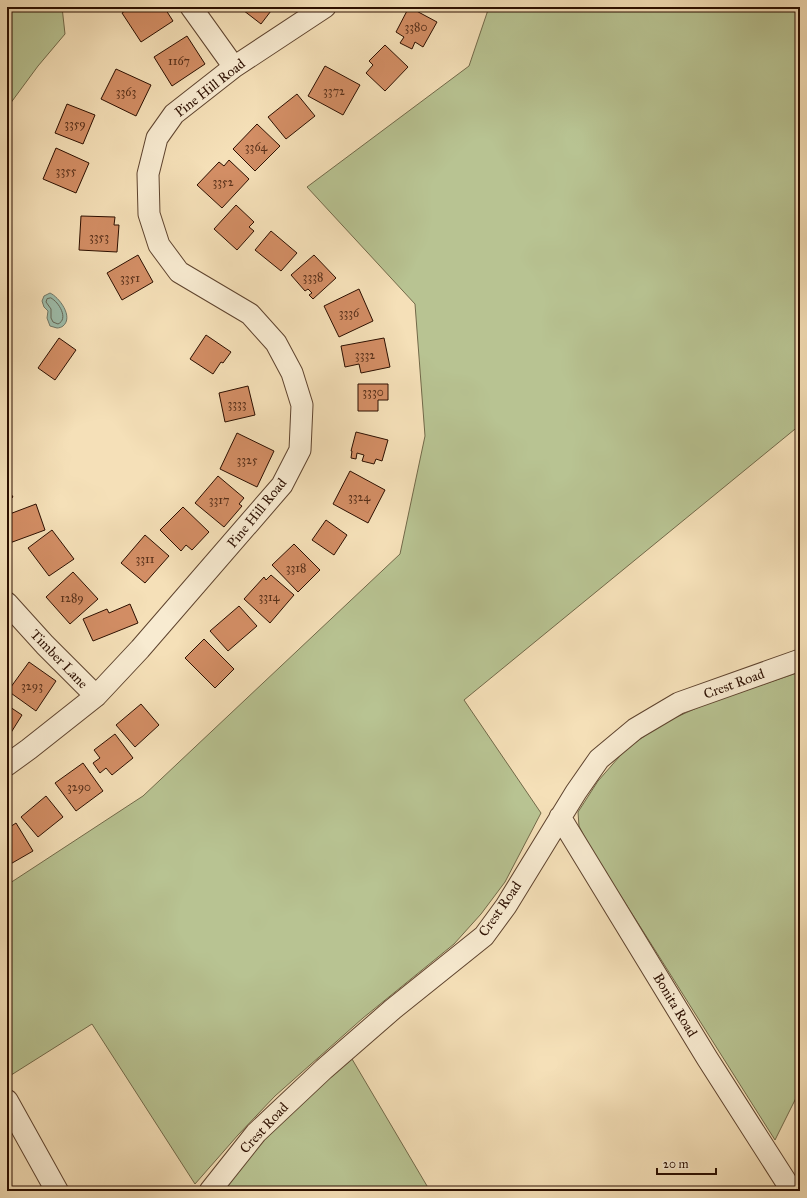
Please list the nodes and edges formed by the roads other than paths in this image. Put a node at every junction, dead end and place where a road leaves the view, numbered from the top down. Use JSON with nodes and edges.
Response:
{"nodes":[{"id":1,"x":191,"y":7,"type":"edge"},
{"id":2,"x":325,"y":7,"type":"edge"},
{"id":3,"x":234,"y":67,"type":"junction"},
{"id":4,"x":7,"y":603,"type":"edge"},
{"id":5,"x":800,"y":660,"type":"edge"},
{"id":6,"x":96,"y":696,"type":"junction"},
{"id":7,"x":7,"y":765,"type":"edge"},
{"id":8,"x":560,"y":817,"type":"junction"},
{"id":9,"x":7,"y":1101,"type":"edge"},
{"id":10,"x":57,"y":1191,"type":"edge"},
{"id":11,"x":210,"y":1191,"type":"edge"},
{"id":12,"x":792,"y":1191,"type":"edge"}],
"edges":[{"from":1,"to":3,"type":"street"},
{"from":2,"to":3,"type":"street","name":"Pine Hill Road"},
{"from":3,"to":6,"type":"street","name":"Pine Hill Road"},
{"from":4,"to":6,"type":"street","name":"Timber Lane"},
{"from":5,"to":8,"type":"street","name":"Crest Road"},
{"from":6,"to":7,"type":"street","name":"Pine Hill Road"},
{"from":8,"to":11,"type":"street","name":"Crest Road"},
{"from":8,"to":12,"type":"street","name":"Bonita Road"},
{"from":9,"to":10,"type":"street"}]}
